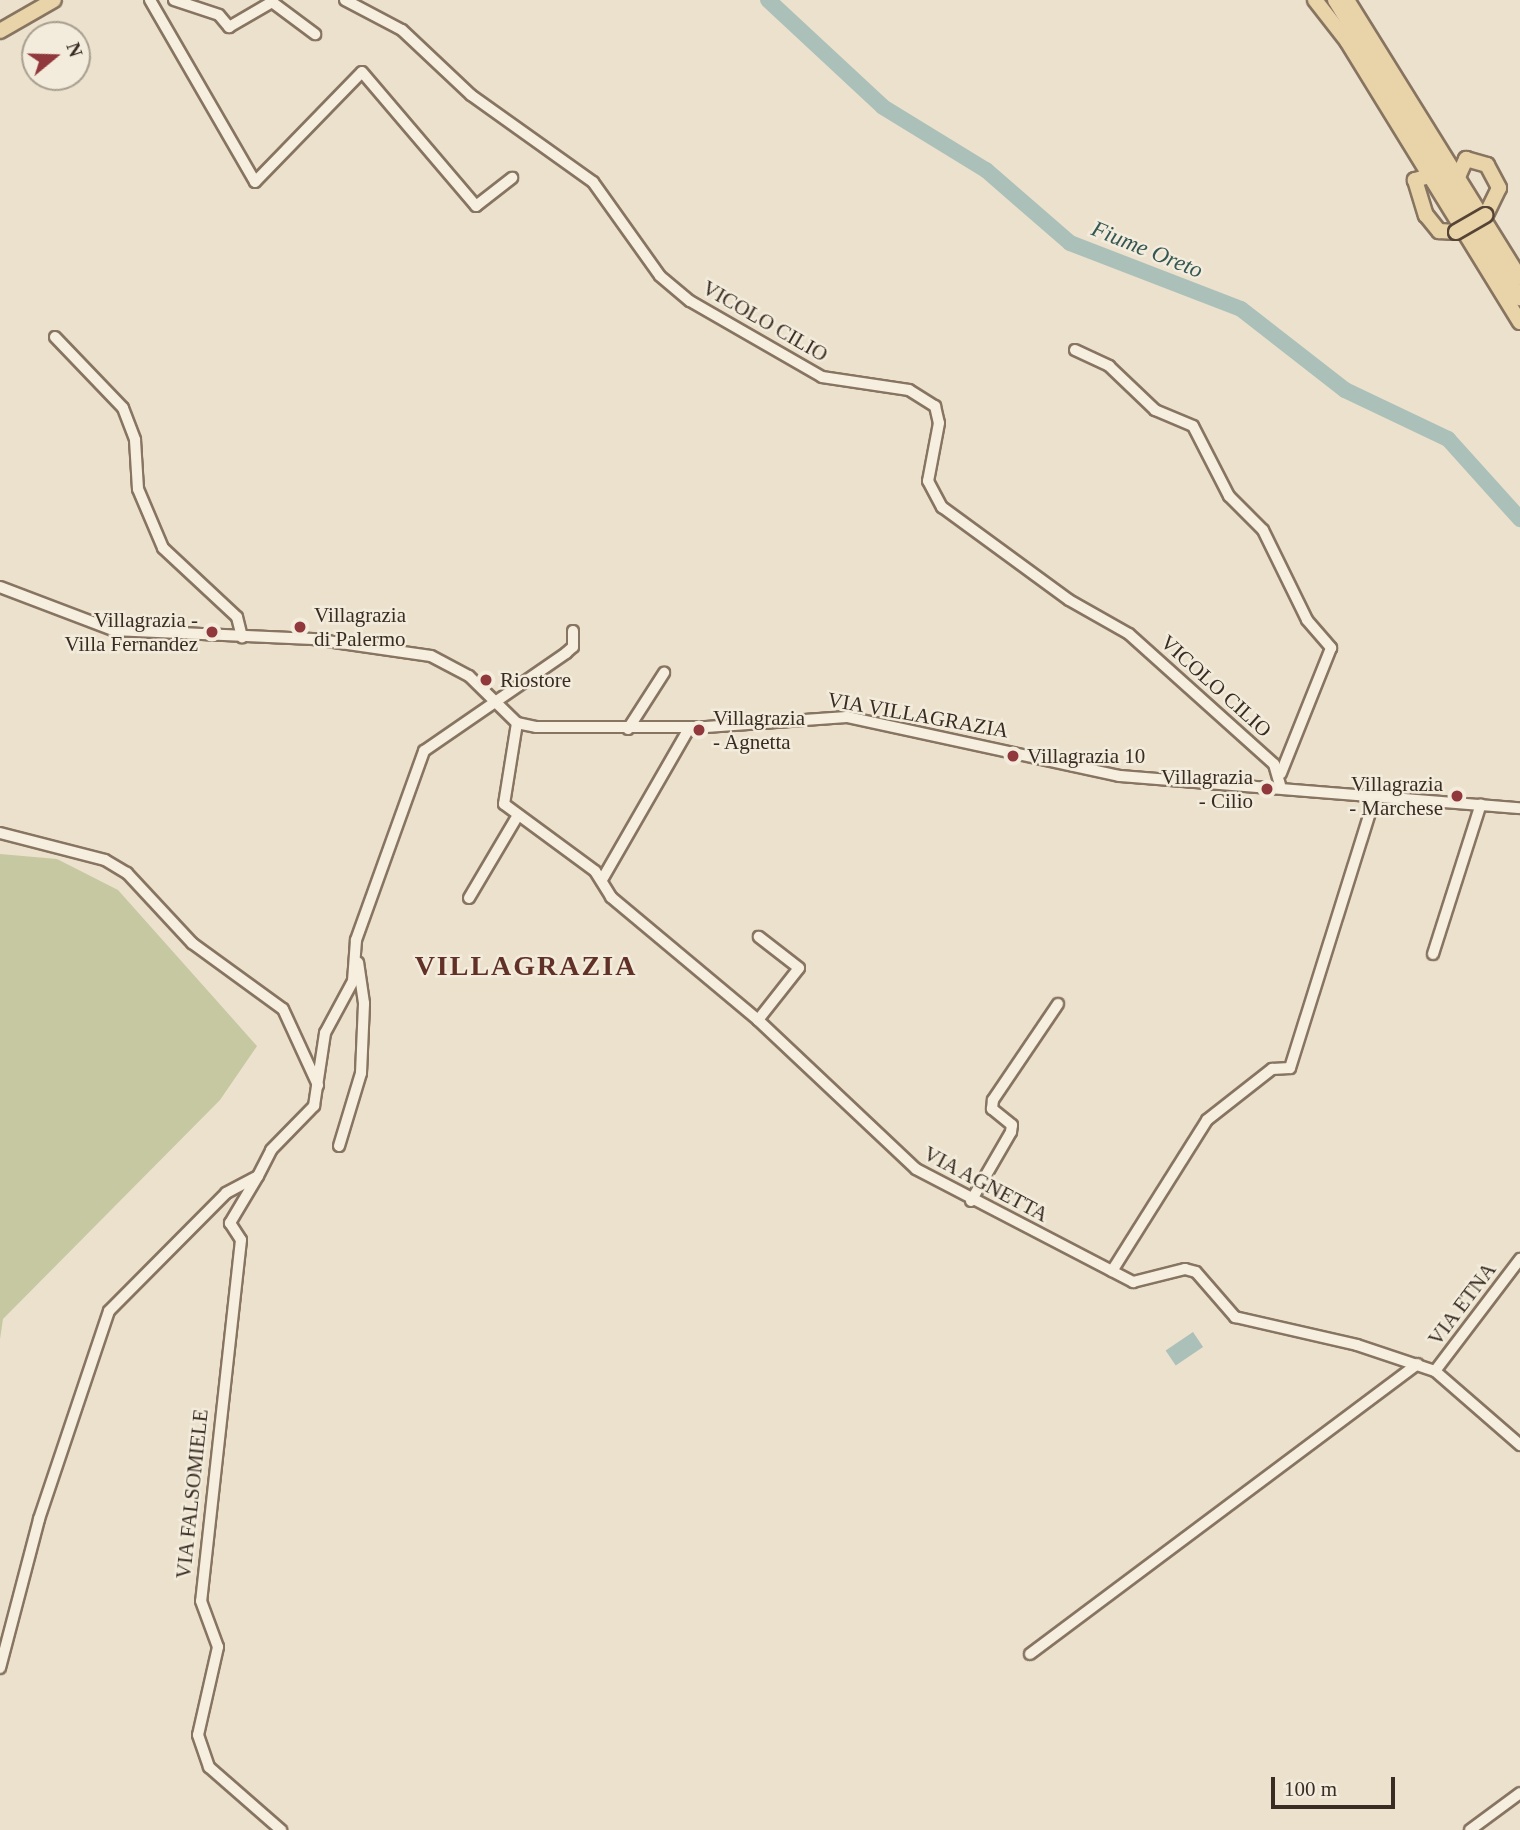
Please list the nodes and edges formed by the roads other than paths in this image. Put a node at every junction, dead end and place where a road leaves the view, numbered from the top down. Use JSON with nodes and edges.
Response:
{"nodes":[{"id":1,"x":54,"y":0,"type":"edge"},
{"id":2,"x":150,"y":0,"type":"edge"},
{"id":3,"x":174,"y":0,"type":"edge"},
{"id":4,"x":345,"y":0,"type":"edge"},
{"id":5,"x":1315,"y":0,"type":"edge"},
{"id":6,"x":1335,"y":0,"type":"edge"},
{"id":7,"x":1347,"y":0,"type":"edge"},
{"id":8,"x":0,"y":31,"type":"edge"},
{"id":9,"x":316,"y":34,"type":"dead end"},
{"id":10,"x":1429,"y":176,"type":"junction"},
{"id":11,"x":1458,"y":177,"type":"junction"},
{"id":12,"x":512,"y":178,"type":"dead end"},
{"id":13,"x":1513,"y":259,"type":"edge"},
{"id":14,"x":1520,"y":278,"type":"edge"},
{"id":15,"x":1520,"y":298,"type":"edge"},
{"id":16,"x":1520,"y":322,"type":"edge"},
{"id":17,"x":55,"y":337,"type":"dead end"},
{"id":18,"x":1075,"y":350,"type":"dead end"},
{"id":19,"x":0,"y":587,"type":"edge"},
{"id":20,"x":573,"y":631,"type":"dead end"},
{"id":21,"x":242,"y":637,"type":"junction"},
{"id":22,"x":664,"y":673,"type":"dead end"},
{"id":23,"x":492,"y":699,"type":"junction"},
{"id":24,"x":517,"y":723,"type":"junction"},
{"id":25,"x":690,"y":727,"type":"junction"},
{"id":26,"x":628,"y":729,"type":"junction"},
{"id":27,"x":1281,"y":779,"type":"junction"},
{"id":28,"x":1376,"y":794,"type":"junction"},
{"id":29,"x":1481,"y":804,"type":"junction"},
{"id":30,"x":1520,"y":808,"type":"edge"},
{"id":31,"x":518,"y":815,"type":"junction"},
{"id":32,"x":0,"y":833,"type":"edge"},
{"id":33,"x":603,"y":878,"type":"junction"},
{"id":34,"x":469,"y":898,"type":"dead end"},
{"id":35,"x":759,"y":937,"type":"dead end"},
{"id":36,"x":1433,"y":954,"type":"dead end"},
{"id":37,"x":354,"y":961,"type":"junction"},
{"id":38,"x":1058,"y":1004,"type":"dead end"},
{"id":39,"x":758,"y":1020,"type":"junction"},
{"id":40,"x":318,"y":1086,"type":"junction"},
{"id":41,"x":339,"y":1146,"type":"dead end"},
{"id":42,"x":258,"y":1176,"type":"junction"},
{"id":43,"x":971,"y":1201,"type":"junction"},
{"id":44,"x":1520,"y":1259,"type":"edge"},
{"id":45,"x":1112,"y":1270,"type":"junction"},
{"id":46,"x":1417,"y":1364,"type":"junction"},
{"id":47,"x":1435,"y":1371,"type":"junction"},
{"id":48,"x":1520,"y":1445,"type":"edge"},
{"id":49,"x":1030,"y":1654,"type":"dead end"},
{"id":50,"x":0,"y":1668,"type":"edge"},
{"id":51,"x":1520,"y":1793,"type":"edge"},
{"id":52,"x":281,"y":1830,"type":"edge"},
{"id":53,"x":1469,"y":1830,"type":"edge"}],
"edges":[{"from":1,"to":8,"type":"main road"},
{"from":2,"to":12,"type":"street"},
{"from":3,"to":9,"type":"street"},
{"from":4,"to":27,"type":"street","name":"VICOLO CILIO"},
{"from":5,"to":10,"type":"main road"},
{"from":6,"to":15,"type":"main road"},
{"from":7,"to":11,"type":"main road"},
{"from":10,"to":11,"type":"main road","bridge":true},
{"from":10,"to":16,"type":"main road"},
{"from":11,"to":13,"type":"main road"},
{"from":13,"to":14,"type":"main road"},
{"from":17,"to":21,"type":"street"},
{"from":18,"to":27,"type":"street"},
{"from":19,"to":21,"type":"street"},
{"from":20,"to":23,"type":"street"},
{"from":21,"to":23,"type":"street"},
{"from":22,"to":26,"type":"street"},
{"from":23,"to":24,"type":"street"},
{"from":23,"to":37,"type":"street"},
{"from":24,"to":26,"type":"street","name":"VIA VILLAGRAZIA"},
{"from":24,"to":31,"type":"street"},
{"from":25,"to":26,"type":"street","name":"VIA VILLAGRAZIA"},
{"from":25,"to":27,"type":"street","name":"VIA VILLAGRAZIA"},
{"from":25,"to":33,"type":"street"},
{"from":27,"to":28,"type":"street","name":"VIA VILLAGRAZIA"},
{"from":28,"to":29,"type":"street","name":"VIA VILLAGRAZIA"},
{"from":28,"to":45,"type":"street"},
{"from":29,"to":30,"type":"street","name":"VIA VILLAGRAZIA"},
{"from":29,"to":36,"type":"street"},
{"from":31,"to":33,"type":"street","name":"VIA AGNETTA"},
{"from":31,"to":34,"type":"street"},
{"from":32,"to":40,"type":"street"},
{"from":33,"to":39,"type":"street","name":"VIA AGNETTA"},
{"from":35,"to":39,"type":"street"},
{"from":37,"to":40,"type":"street"},
{"from":37,"to":41,"type":"street"},
{"from":38,"to":43,"type":"street"},
{"from":39,"to":43,"type":"street","name":"VIA AGNETTA"},
{"from":40,"to":42,"type":"street"},
{"from":42,"to":50,"type":"street"},
{"from":42,"to":52,"type":"street","name":"VIA FALSOMIELE"},
{"from":43,"to":45,"type":"street","name":"VIA AGNETTA"},
{"from":44,"to":47,"type":"street","name":"VIA ETNA"},
{"from":45,"to":46,"type":"street","name":"VIA AGNETTA"},
{"from":46,"to":47,"type":"street","name":"VIA AGNETTA"},
{"from":46,"to":49,"type":"street"},
{"from":47,"to":48,"type":"street","name":"VIA AGNETTA"},
{"from":51,"to":53,"type":"street"}]}
